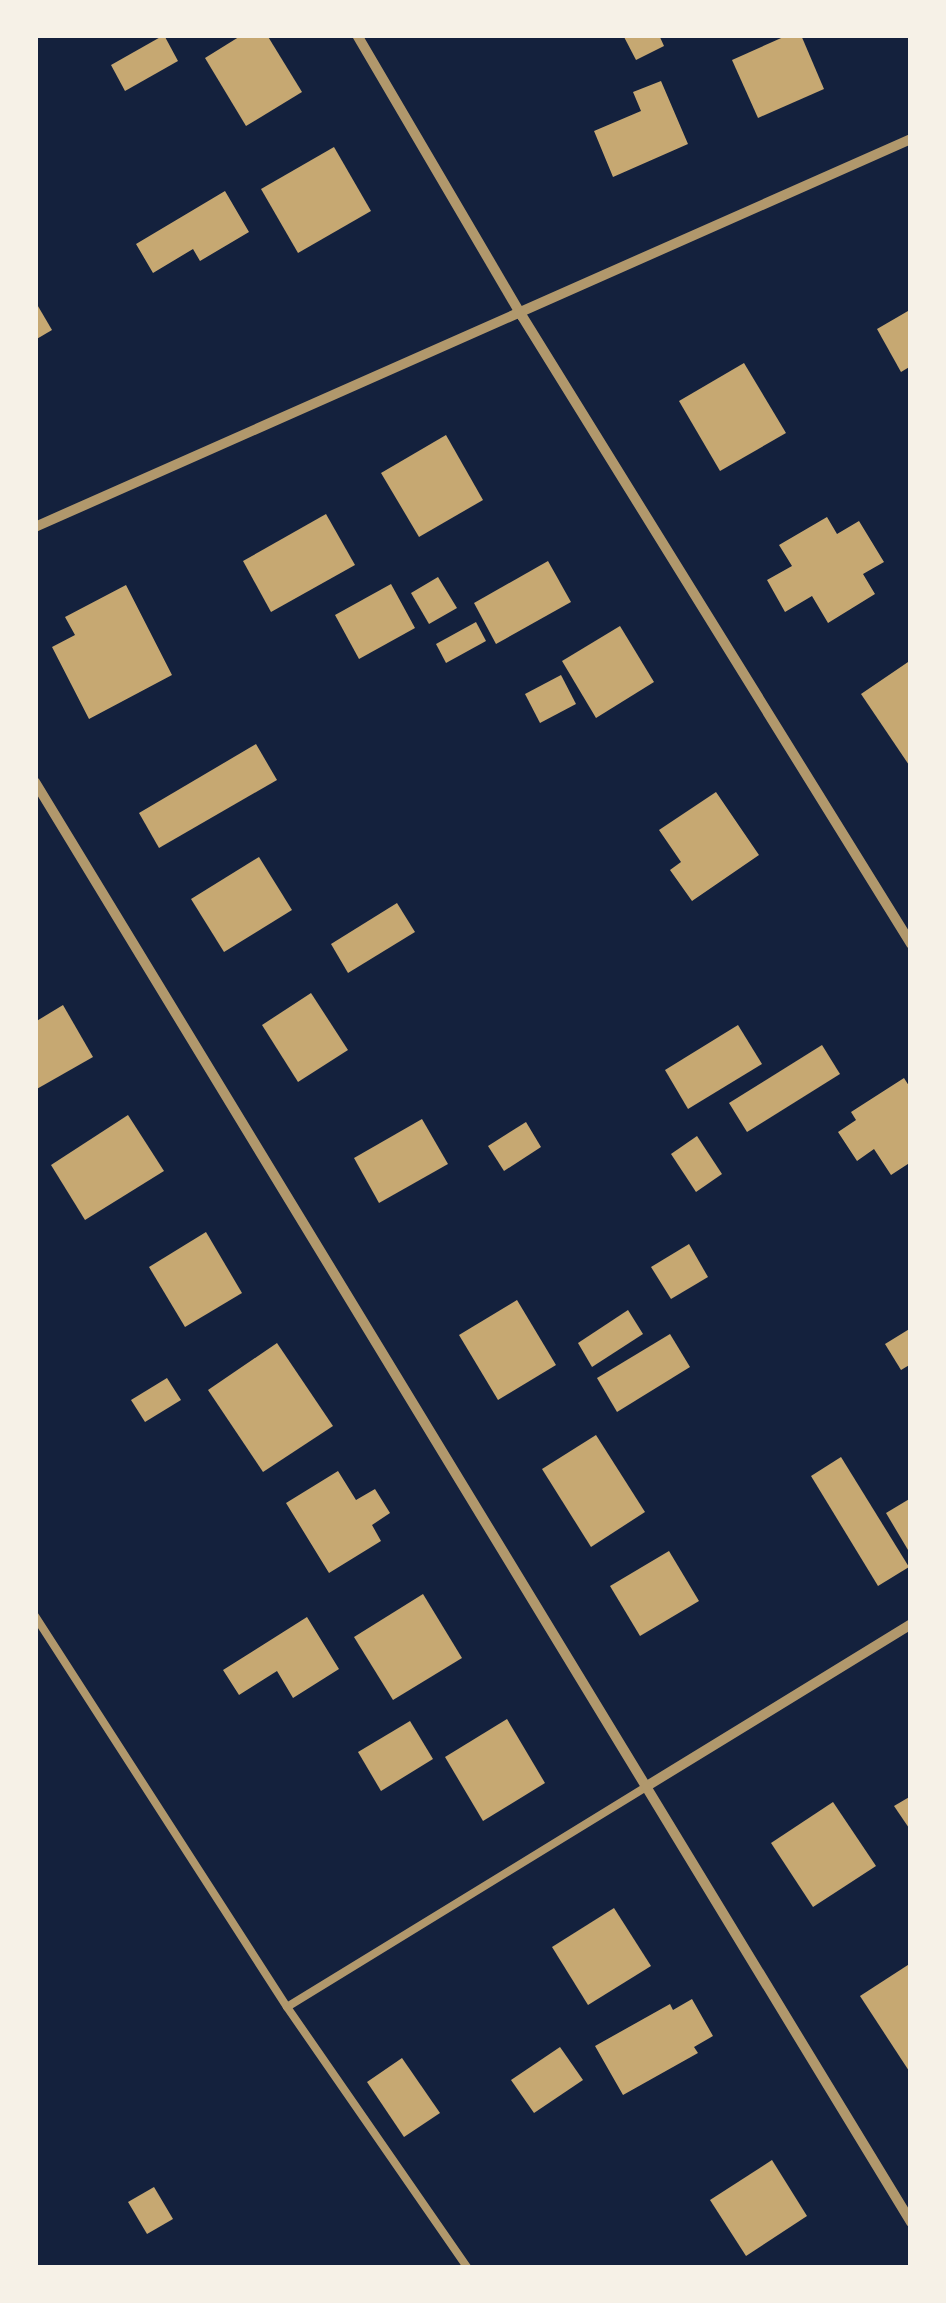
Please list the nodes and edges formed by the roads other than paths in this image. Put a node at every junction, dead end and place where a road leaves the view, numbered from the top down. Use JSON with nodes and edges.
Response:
{"nodes":[{"id":1,"x":357,"y":35,"type":"edge"},
{"id":2,"x":911,"y":139,"type":"edge"},
{"id":3,"x":522,"y":316,"type":"junction"},
{"id":4,"x":35,"y":527,"type":"edge"},
{"id":5,"x":35,"y":782,"type":"edge"},
{"id":6,"x":911,"y":944,"type":"edge"},
{"id":7,"x":35,"y":1616,"type":"edge"},
{"id":8,"x":911,"y":1624,"type":"edge"},
{"id":9,"x":647,"y":1786,"type":"junction"},
{"id":10,"x":288,"y":2007,"type":"junction"},
{"id":11,"x":911,"y":2222,"type":"edge"},
{"id":12,"x":468,"y":2268,"type":"edge"}],
"edges":[{"from":1,"to":3,"type":"street"},
{"from":2,"to":3,"type":"street"},
{"from":3,"to":4,"type":"street"},
{"from":3,"to":6,"type":"street"},
{"from":5,"to":9,"type":"street"},
{"from":7,"to":10,"type":"lane"},
{"from":8,"to":9,"type":"street"},
{"from":9,"to":10,"type":"lane"},
{"from":9,"to":11,"type":"street"},
{"from":10,"to":12,"type":"lane"}]}
